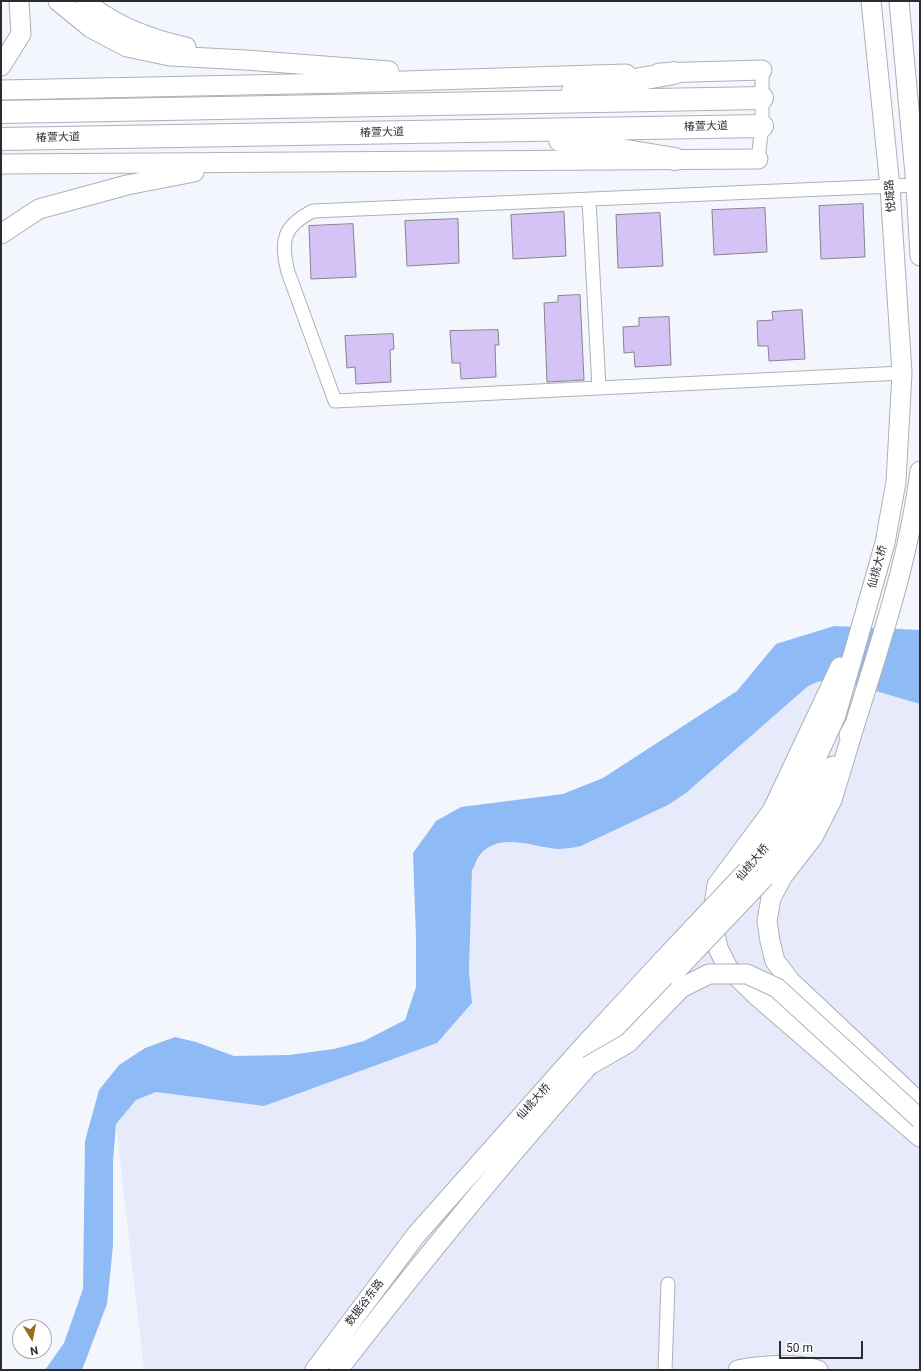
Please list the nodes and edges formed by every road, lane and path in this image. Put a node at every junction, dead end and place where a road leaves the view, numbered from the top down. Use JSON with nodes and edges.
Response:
{"nodes":[{"id":1,"x":19,"y":1,"type":"edge"},
{"id":2,"x":58,"y":1,"type":"edge"},
{"id":3,"x":85,"y":1,"type":"edge"},
{"id":4,"x":871,"y":1,"type":"edge"},
{"id":5,"x":899,"y":1,"type":"edge"},
{"id":6,"x":246,"y":60,"type":"junction"},
{"id":7,"x":1,"y":66,"type":"edge"},
{"id":8,"x":762,"y":70,"type":"joint"},
{"id":9,"x":674,"y":73,"type":"junction"},
{"id":10,"x":470,"y":78,"type":"junction"},
{"id":11,"x":1,"y":90,"type":"edge"},
{"id":12,"x":762,"y":98,"type":"junction"},
{"id":13,"x":506,"y":102,"type":"junction"},
{"id":14,"x":1,"y":112,"type":"edge"},
{"id":15,"x":762,"y":126,"type":"junction"},
{"id":16,"x":507,"y":131,"type":"junction"},
{"id":17,"x":1,"y":139,"type":"edge"},
{"id":18,"x":675,"y":159,"type":"junction"},
{"id":19,"x":758,"y":159,"type":"joint"},
{"id":20,"x":241,"y":163,"type":"junction"},
{"id":21,"x":1,"y":164,"type":"edge"},
{"id":22,"x":916,"y":185,"type":"junction"},
{"id":23,"x":890,"y":187,"type":"junction"},
{"id":24,"x":589,"y":200,"type":"junction"},
{"id":25,"x":1,"y":234,"type":"edge"},
{"id":26,"x":920,"y":256,"type":"edge"},
{"id":27,"x":902,"y":382,"type":"junction"},
{"id":28,"x":599,"y":388,"type":"junction"},
{"id":29,"x":920,"y":472,"type":"edge"},
{"id":30,"x":919,"y":491,"type":"edge"},
{"id":31,"x":866,"y":613,"type":"junction"},
{"id":32,"x":856,"y":724,"type":"junction"},
{"id":33,"x":588,"y":1066,"type":"junction"},
{"id":34,"x":920,"y":1103,"type":"edge"},
{"id":35,"x":920,"y":1119,"type":"edge"},
{"id":36,"x":920,"y":1136,"type":"edge"},
{"id":37,"x":416,"y":1235,"type":"joint"},
{"id":38,"x":430,"y":1252,"type":"joint"},
{"id":39,"x":668,"y":1284,"type":"dead end"},
{"id":40,"x":315,"y":1370,"type":"edge"},
{"id":41,"x":338,"y":1370,"type":"edge"},
{"id":42,"x":665,"y":1370,"type":"edge"},
{"id":43,"x":738,"y":1370,"type":"edge"},
{"id":44,"x":818,"y":1370,"type":"edge"}],
"edges":[{"from":1,"to":7,"type":"main road"},
{"from":2,"to":6,"type":"main road"},
{"from":3,"to":6,"type":"main road"},
{"from":4,"to":23,"type":"main road","name":"悦城路"},
{"from":5,"to":22,"type":"main road"},
{"from":6,"to":10,"type":"main road"},
{"from":8,"to":9,"type":"main road"},
{"from":8,"to":12,"type":"street"},
{"from":9,"to":10,"type":"main road"},
{"from":9,"to":13,"type":"highway"},
{"from":10,"to":11,"type":"main road"},
{"from":12,"to":13,"type":"highway"},
{"from":12,"to":15,"type":"street"},
{"from":13,"to":14,"type":"highway"},
{"from":15,"to":16,"type":"highway","name":"椿萱大道"},
{"from":15,"to":19,"type":"street"},
{"from":16,"to":17,"type":"highway","name":"椿萱大道"},
{"from":16,"to":18,"type":"highway"},
{"from":18,"to":19,"type":"main road"},
{"from":18,"to":20,"type":"main road"},
{"from":20,"to":21,"type":"main road"},
{"from":20,"to":25,"type":"main road"},
{"from":22,"to":23,"type":"street"},
{"from":22,"to":26,"type":"main road"},
{"from":23,"to":24,"type":"street"},
{"from":23,"to":27,"type":"main road","name":"悦城路"},
{"from":24,"to":28,"type":"street"},
{"from":24,"to":28,"type":"street"},
{"from":27,"to":28,"type":"street"},
{"from":27,"to":31,"type":"main road","name":"仙桃大桥"},
{"from":29,"to":30,"type":"main road","name":"仙桃大桥"},
{"from":30,"to":32,"type":"main road","name":"仙桃大桥"},
{"from":31,"to":36,"type":"main road","bridge":true},
{"from":31,"to":37,"type":"main road","name":"仙桃大桥","bridge":true},
{"from":32,"to":33,"type":"main road","name":"仙桃大桥","bridge":true},
{"from":32,"to":34,"type":"main road"},
{"from":33,"to":35,"type":"main road","bridge":true},
{"from":33,"to":38,"type":"main road","name":"仙桃大桥"},
{"from":37,"to":40,"type":"main road","name":"数据谷东路"},
{"from":38,"to":41,"type":"main road","name":"数据谷东路"},
{"from":39,"to":42,"type":"street"},
{"from":43,"to":44,"type":"main road"}]}
